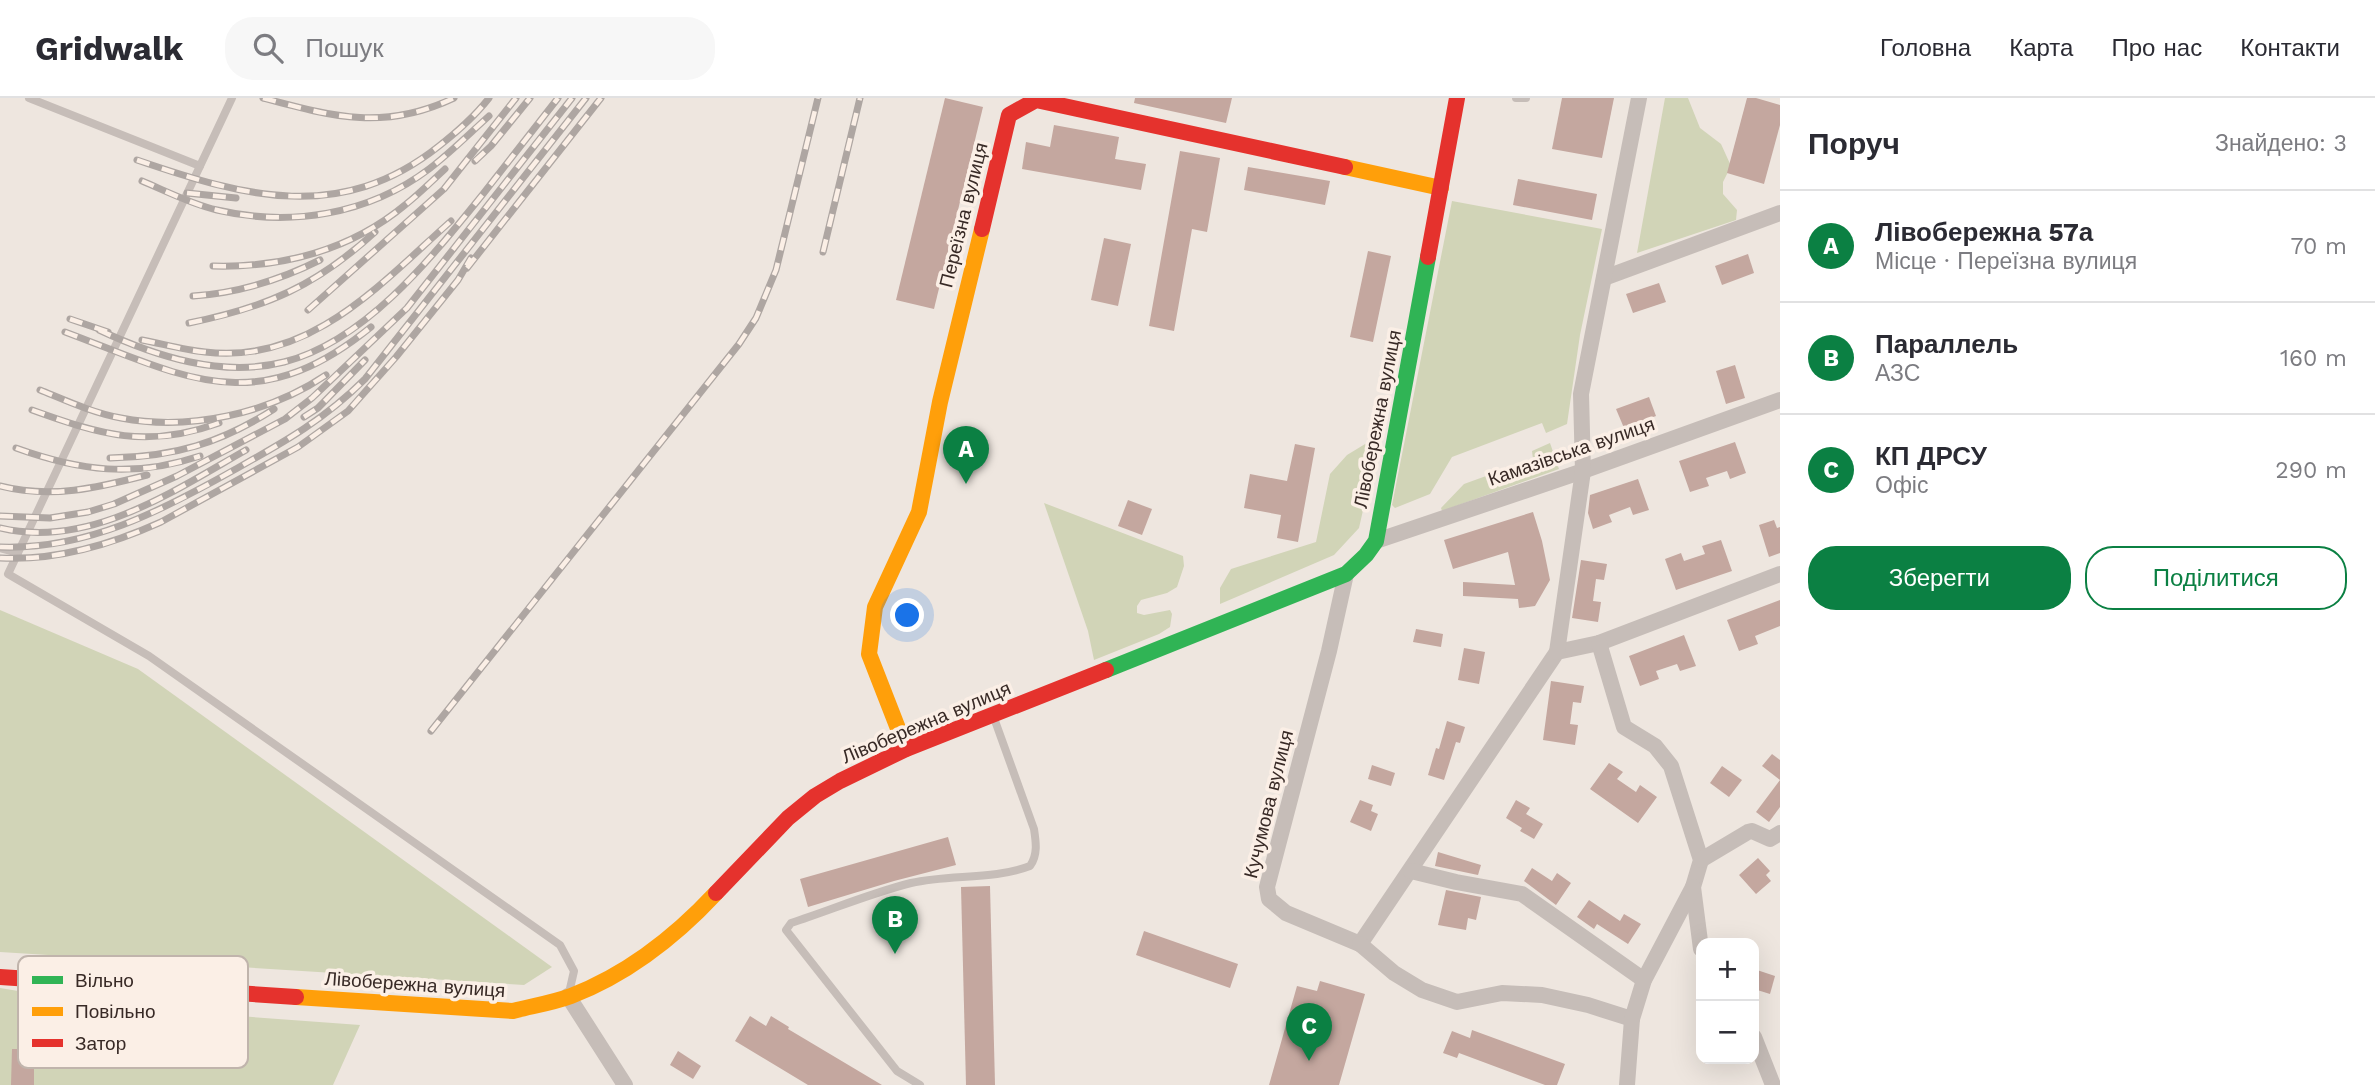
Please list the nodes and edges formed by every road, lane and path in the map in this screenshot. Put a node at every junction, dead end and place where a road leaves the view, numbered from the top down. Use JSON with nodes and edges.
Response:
{"nodes":[{"id":1,"x":29,"y":98,"type":"edge"},
{"id":2,"x":232,"y":98,"type":"edge"},
{"id":3,"x":1457,"y":98,"type":"edge"},
{"id":4,"x":1516,"y":98,"type":"edge"},
{"id":5,"x":1525,"y":98,"type":"edge"},
{"id":6,"x":1639,"y":98,"type":"edge"},
{"id":7,"x":200,"y":166,"type":"junction"},
{"id":8,"x":1441,"y":188,"type":"junction"},
{"id":9,"x":1780,"y":213,"type":"edge"},
{"id":10,"x":1604,"y":278,"type":"junction"},
{"id":11,"x":1780,"y":400,"type":"edge"},
{"id":12,"x":1583,"y":471,"type":"junction"},
{"id":13,"x":1376,"y":541,"type":"junction"},
{"id":14,"x":0,"y":548,"type":"edge"},
{"id":15,"x":18,"y":553,"type":"junction"},
{"id":16,"x":1346,"y":574,"type":"junction"},
{"id":17,"x":1780,"y":574,"type":"edge"},
{"id":18,"x":1599,"y":643,"type":"junction"},
{"id":19,"x":1557,"y":652,"type":"junction"},
{"id":20,"x":993,"y":715,"type":"junction"},
{"id":21,"x":906,"y":749,"type":"junction"},
{"id":22,"x":1780,"y":833,"type":"edge"},
{"id":23,"x":1701,"y":860,"type":"junction"},
{"id":24,"x":1411,"y":871,"type":"junction"},
{"id":25,"x":1693,"y":887,"type":"junction"},
{"id":26,"x":1700,"y":938,"type":"edge"},
{"id":27,"x":1360,"y":944,"type":"junction"},
{"id":28,"x":0,"y":977,"type":"edge"},
{"id":29,"x":18,"y":978,"type":"edge"},
{"id":30,"x":1644,"y":980,"type":"junction"},
{"id":31,"x":248,"y":993,"type":"edge"},
{"id":32,"x":568,"y":996,"type":"junction"},
{"id":33,"x":1632,"y":1019,"type":"junction"},
{"id":34,"x":1759,"y":1050,"type":"edge"},
{"id":35,"x":625,"y":1085,"type":"edge"},
{"id":36,"x":920,"y":1085,"type":"edge"},
{"id":37,"x":1627,"y":1085,"type":"edge"},
{"id":38,"x":1773,"y":1085,"type":"edge"}],
"edges":[{"from":1,"to":7,"type":"lane"},
{"from":2,"to":7,"type":"lane"},
{"from":3,"to":8,"type":"main road","name":"Лівобережна вулиця"},
{"from":4,"to":5,"type":"lane"},
{"from":6,"to":10,"type":"street"},
{"from":7,"to":15,"type":"lane"},
{"from":8,"to":13,"type":"main road","name":"Лівобережна вулиця"},
{"from":8,"to":21,"type":"main road","name":"Переїзна вулиця"},
{"from":9,"to":10,"type":"street"},
{"from":10,"to":12,"type":"street"},
{"from":11,"to":12,"type":"street","name":"Камазівська вулиця"},
{"from":12,"to":13,"type":"street","name":"Камазівська вулиця"},
{"from":12,"to":19,"type":"street"},
{"from":13,"to":16,"type":"main road","name":"Лівобережна вулиця"},
{"from":14,"to":15,"type":"lane"},
{"from":15,"to":32,"type":"lane"},
{"from":16,"to":20,"type":"main road","name":"Лівобережна вулиця"},
{"from":16,"to":27,"type":"street","name":"Кучумова вулиця"},
{"from":17,"to":18,"type":"street"},
{"from":18,"to":19,"type":"street"},
{"from":18,"to":23,"type":"street"},
{"from":19,"to":24,"type":"street"},
{"from":20,"to":21,"type":"main road","name":"Лівобережна вулиця"},
{"from":20,"to":36,"type":"lane"},
{"from":21,"to":32,"type":"main road","name":"Лівобережна вулиця"},
{"from":22,"to":23,"type":"street"},
{"from":23,"to":25,"type":"street"},
{"from":24,"to":27,"type":"street"},
{"from":24,"to":30,"type":"street"},
{"from":25,"to":26,"type":"street"},
{"from":25,"to":30,"type":"street"},
{"from":27,"to":33,"type":"street","name":"Кучумова вулиця"},
{"from":28,"to":29,"type":"main road","name":"Лівобережна вулиця"},
{"from":30,"to":33,"type":"street"},
{"from":31,"to":32,"type":"main road","name":"Лівобережна вулиця"},
{"from":32,"to":35,"type":"street"},
{"from":33,"to":37,"type":"street"},
{"from":34,"to":38,"type":"street"}]}
